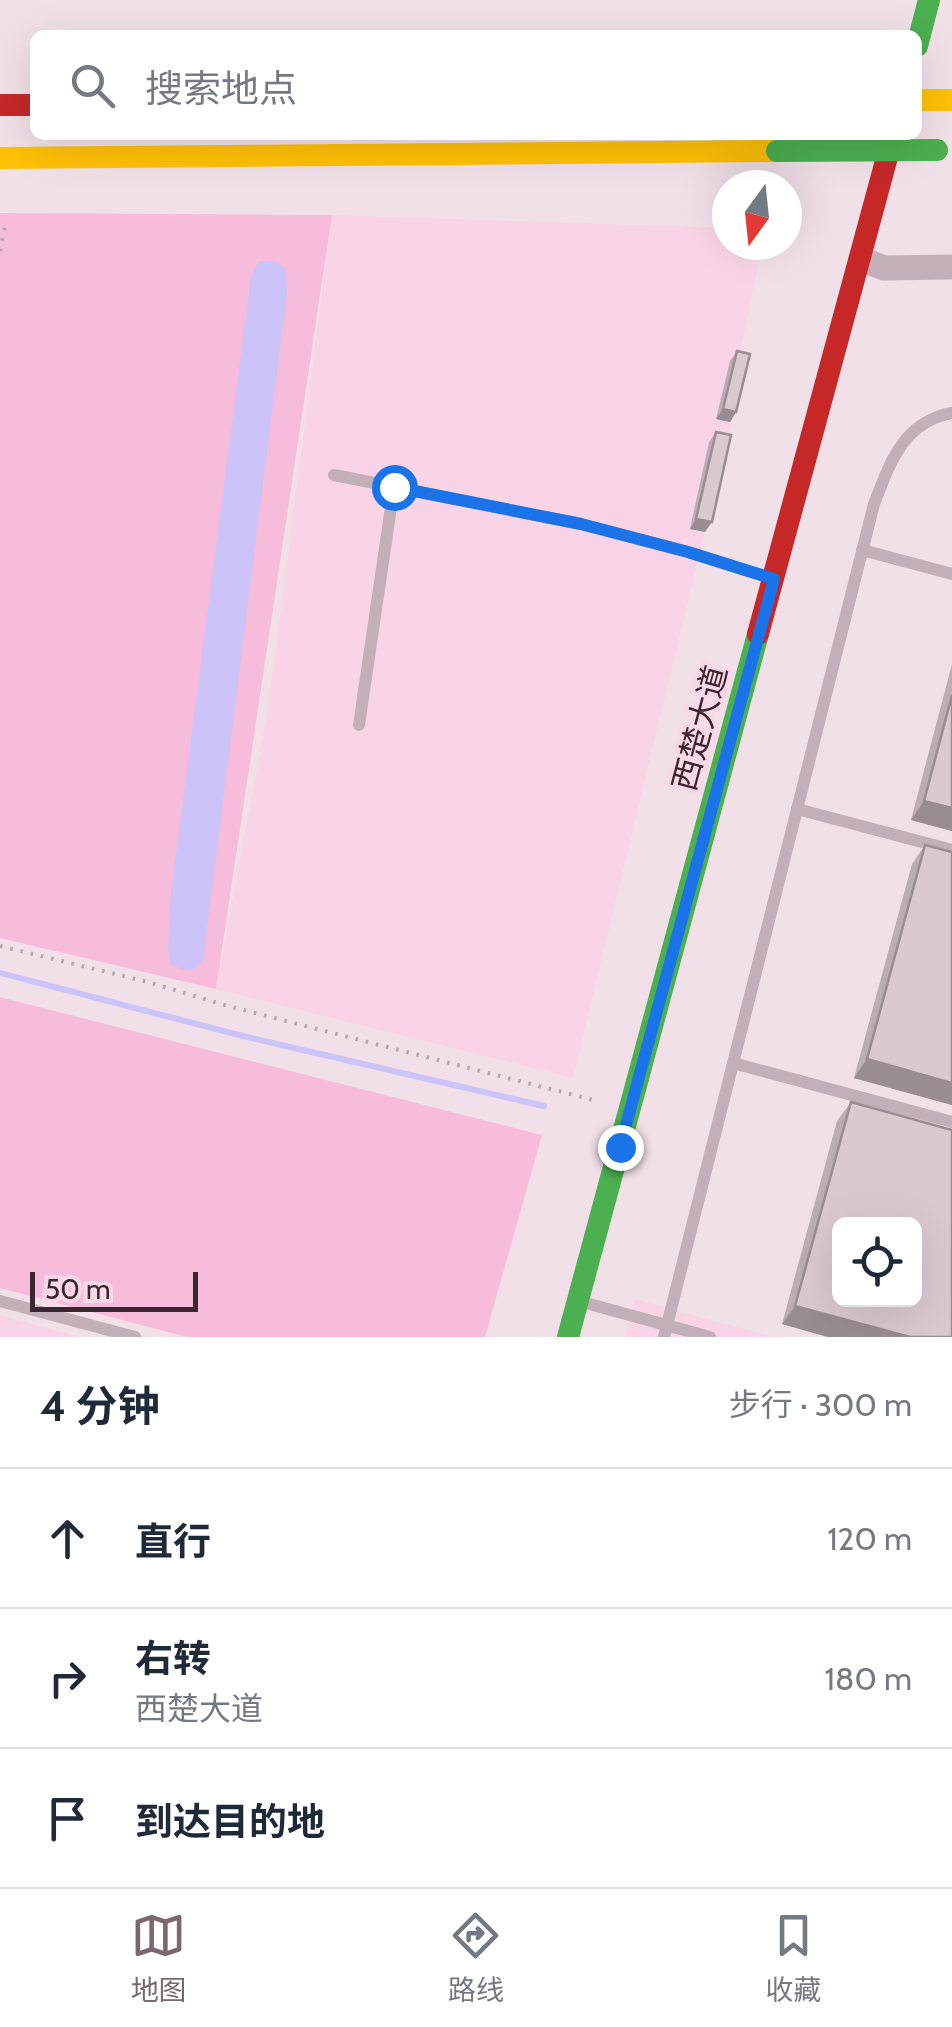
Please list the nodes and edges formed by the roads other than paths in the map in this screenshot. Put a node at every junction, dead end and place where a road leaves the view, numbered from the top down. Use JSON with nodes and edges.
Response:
{"nodes":[{"id":1,"x":929,"y":0,"type":"edge"},
{"id":2,"x":921,"y":30,"type":"edge"},
{"id":3,"x":922,"y":100,"type":"edge"},
{"id":4,"x":952,"y":100,"type":"edge"},
{"id":5,"x":0,"y":105,"type":"edge"},
{"id":6,"x":30,"y":105,"type":"edge"},
{"id":7,"x":893,"y":140,"type":"edge"},
{"id":8,"x":944,"y":150,"type":"edge"},
{"id":9,"x":0,"y":158,"type":"edge"},
{"id":10,"x":861,"y":259,"type":"junction"},
{"id":11,"x":952,"y":267,"type":"edge"},
{"id":12,"x":952,"y":413,"type":"edge"},
{"id":13,"x":334,"y":475,"type":"dead end"},
{"id":14,"x":394,"y":487,"type":"junction"},
{"id":15,"x":862,"y":550,"type":"junction"},
{"id":16,"x":952,"y":574,"type":"edge"},
{"id":17,"x":774,"y":579,"type":"junction"},
{"id":18,"x":358,"y":725,"type":"dead end"},
{"id":19,"x":797,"y":809,"type":"junction"},
{"id":20,"x":952,"y":850,"type":"edge"},
{"id":21,"x":734,"y":1063,"type":"junction"},
{"id":22,"x":952,"y":1122,"type":"edge"},
{"id":23,"x":0,"y":1301,"type":"edge"},
{"id":24,"x":578,"y":1301,"type":"junction"},
{"id":25,"x":666,"y":1331,"type":"edge"},
{"id":26,"x":576,"y":1335,"type":"edge"},
{"id":27,"x":135,"y":1337,"type":"edge"},
{"id":28,"x":710,"y":1337,"type":"edge"}],
"edges":[{"from":1,"to":2,"type":"main road"},
{"from":3,"to":4,"type":"main road"},
{"from":5,"to":6,"type":"main road"},
{"from":7,"to":10,"type":"main road","name":"西楚大道"},
{"from":8,"to":9,"type":"main road","bridge":true},
{"from":10,"to":11,"type":"street"},
{"from":10,"to":17,"type":"main road","name":"西楚大道"},
{"from":12,"to":15,"type":"lane"},
{"from":13,"to":14,"type":"lane"},
{"from":14,"to":17,"type":"lane"},
{"from":14,"to":18,"type":"lane"},
{"from":15,"to":16,"type":"lane"},
{"from":15,"to":19,"type":"lane"},
{"from":17,"to":24,"type":"main road","name":"西楚大道"},
{"from":19,"to":20,"type":"lane"},
{"from":19,"to":21,"type":"lane"},
{"from":21,"to":22,"type":"lane"},
{"from":21,"to":25,"type":"lane"},
{"from":23,"to":27,"type":"lane"},
{"from":24,"to":25,"type":"lane"},
{"from":24,"to":26,"type":"main road","name":"西楚大道"},
{"from":25,"to":28,"type":"lane"}]}
